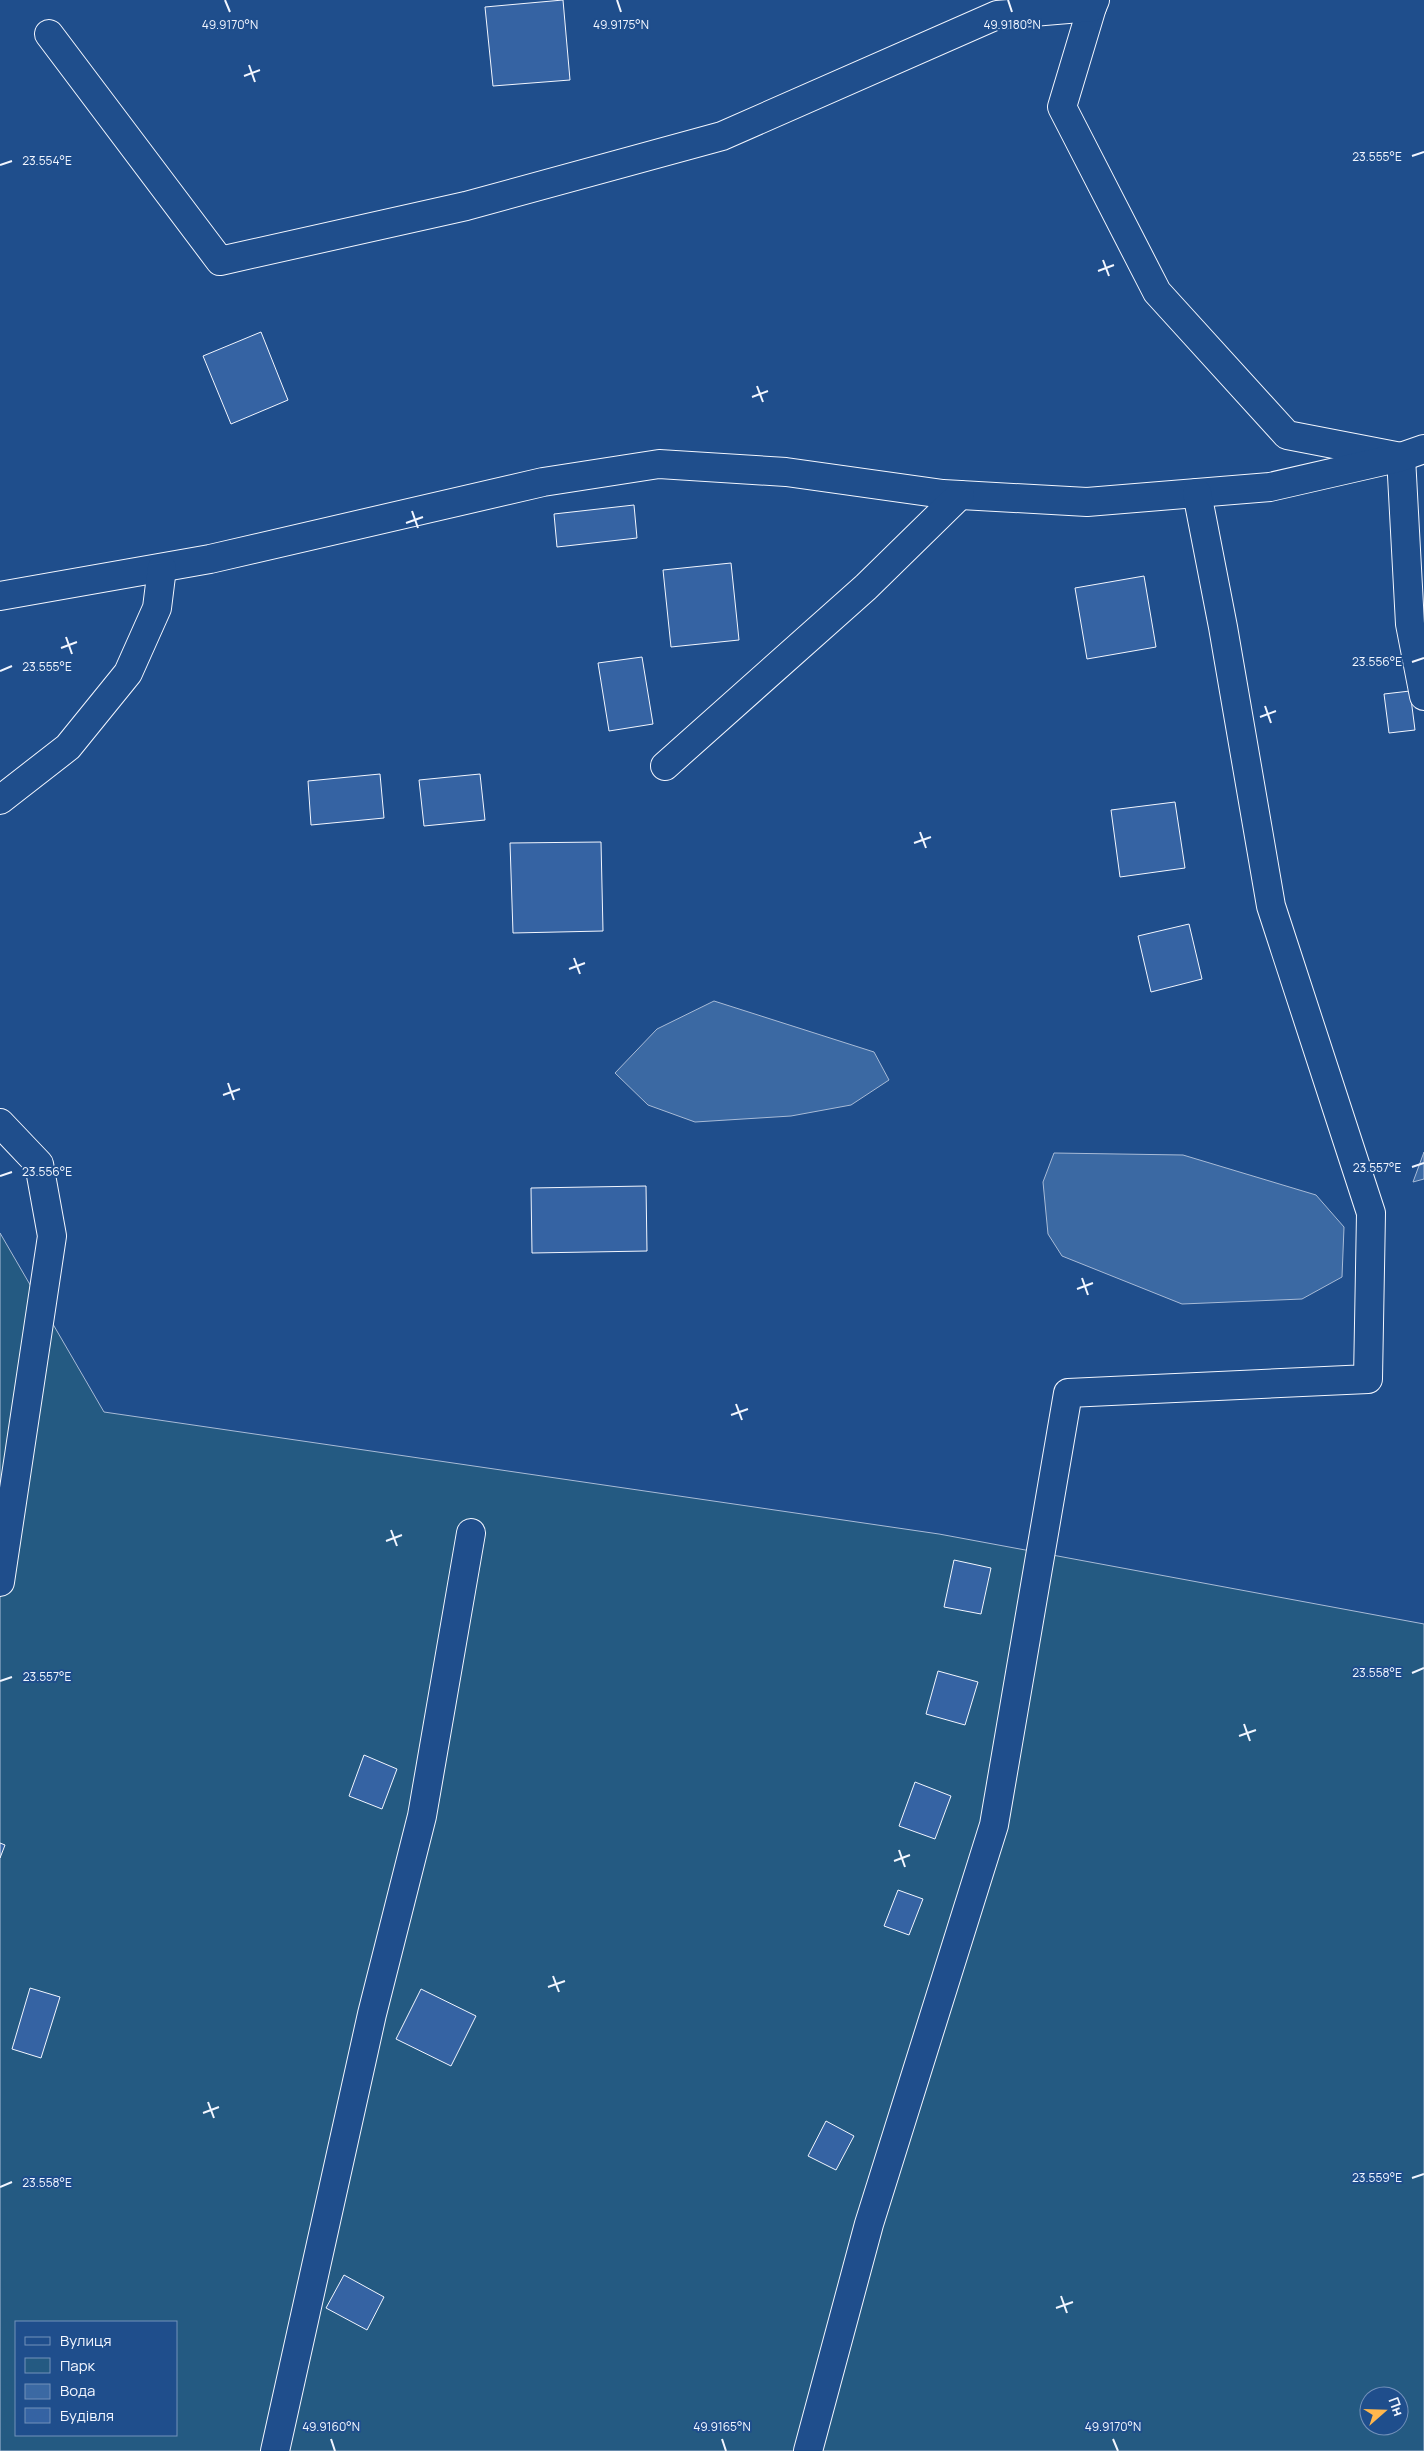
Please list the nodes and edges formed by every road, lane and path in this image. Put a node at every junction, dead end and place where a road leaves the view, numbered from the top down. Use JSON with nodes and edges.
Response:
{"nodes":[{"id":1,"x":1094,"y":4,"type":"edge"},
{"id":2,"x":48,"y":34,"type":"dead end"},
{"id":3,"x":1412,"y":453,"type":"edge"},
{"id":4,"x":1197,"y":493,"type":"junction"},
{"id":5,"x":960,"y":495,"type":"junction"},
{"id":6,"x":162,"y":568,"type":"junction"},
{"id":7,"x":0,"y":596,"type":"edge"},
{"id":8,"x":1424,"y":696,"type":"edge"},
{"id":9,"x":665,"y":766,"type":"dead end"},
{"id":10,"x":0,"y":800,"type":"edge"},
{"id":11,"x":0,"y":1122,"type":"edge"},
{"id":12,"x":471,"y":1533,"type":"dead end"},
{"id":13,"x":0,"y":1582,"type":"edge"},
{"id":14,"x":275,"y":2451,"type":"edge"},
{"id":15,"x":808,"y":2451,"type":"edge"}],
"edges":[{"from":1,"to":2,"type":"street"},
{"from":1,"to":3,"type":"street"},
{"from":3,"to":4,"type":"street"},
{"from":3,"to":8,"type":"street"},
{"from":4,"to":5,"type":"street"},
{"from":4,"to":15,"type":"street"},
{"from":5,"to":6,"type":"street"},
{"from":5,"to":9,"type":"street"},
{"from":6,"to":7,"type":"street"},
{"from":6,"to":10,"type":"street"},
{"from":11,"to":13,"type":"street"},
{"from":12,"to":14,"type":"street"}]}
